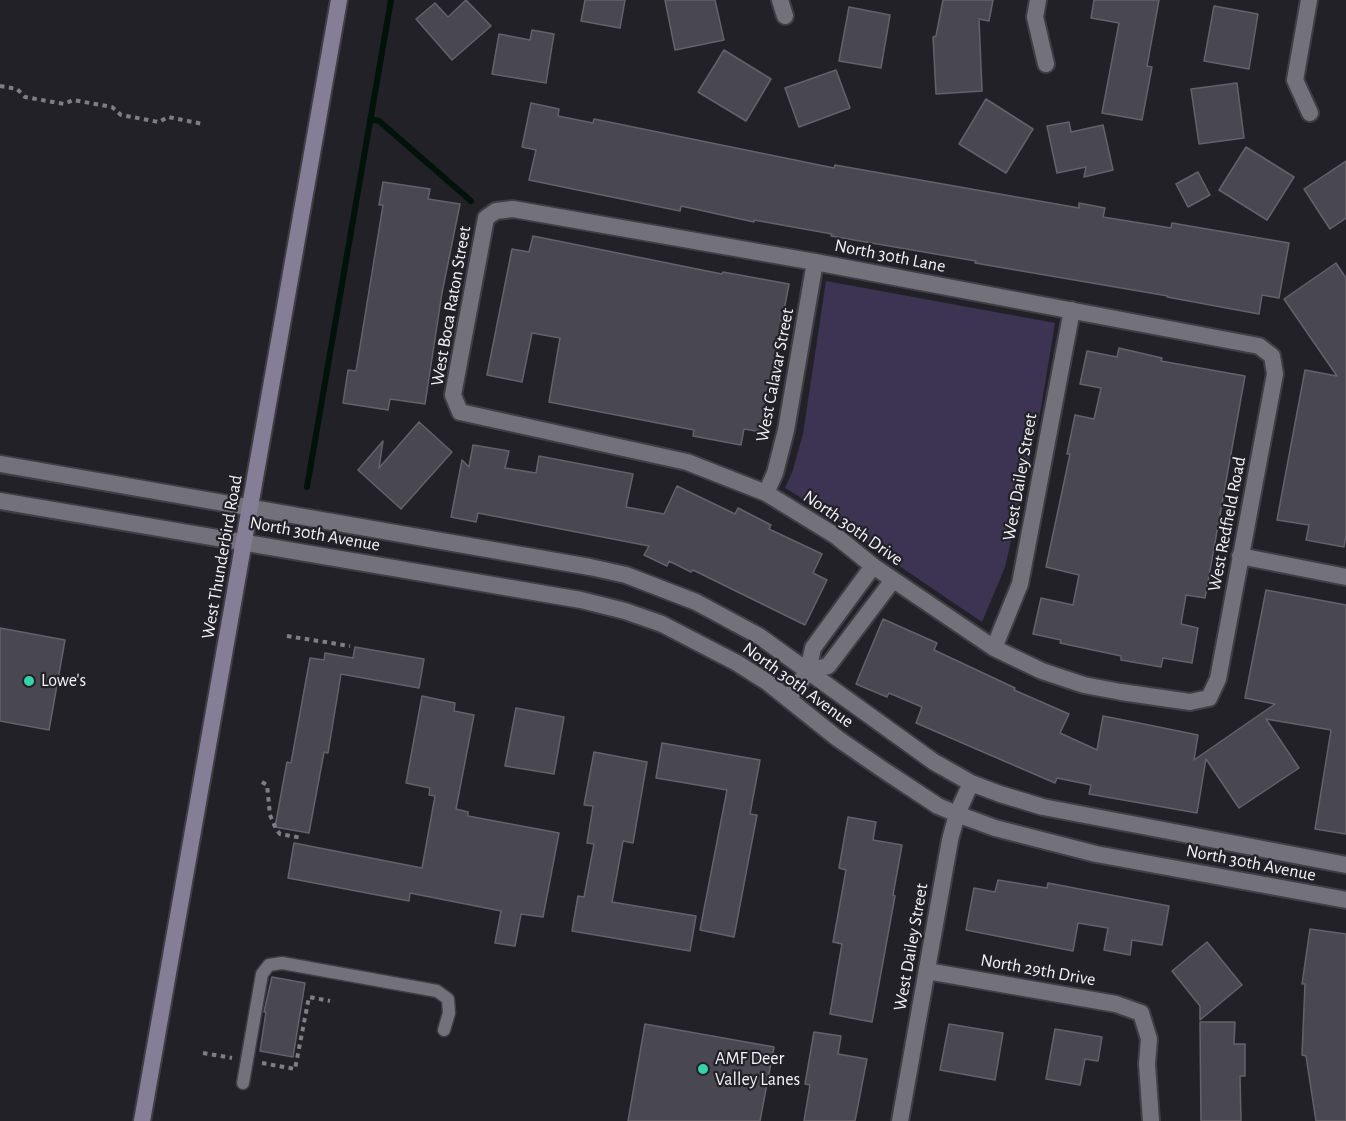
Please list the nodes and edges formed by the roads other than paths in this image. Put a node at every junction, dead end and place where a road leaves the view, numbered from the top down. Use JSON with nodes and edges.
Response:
{"nodes":[{"id":1,"x":339,"y":0,"type":"edge"},
{"id":2,"x":1038,"y":0,"type":"edge"},
{"id":3,"x":1309,"y":0,"type":"edge"},
{"id":4,"x":1046,"y":64,"type":"dead end"},
{"id":5,"x":1310,"y":113,"type":"dead end"},
{"id":6,"x":496,"y":211,"type":"joint"},
{"id":7,"x":815,"y":262,"type":"junction"},
{"id":8,"x":1072,"y":310,"type":"junction"},
{"id":9,"x":1272,"y":356,"type":"joint"},
{"id":10,"x":460,"y":412,"type":"joint"},
{"id":11,"x":0,"y":464,"type":"edge"},
{"id":12,"x":766,"y":493,"type":"junction"},
{"id":13,"x":0,"y":501,"type":"edge"},
{"id":14,"x":251,"y":508,"type":"junction"},
{"id":15,"x":245,"y":542,"type":"junction"},
{"id":16,"x":1240,"y":556,"type":"junction"},
{"id":17,"x":873,"y":566,"type":"junction"},
{"id":18,"x":1346,"y":577,"type":"edge"},
{"id":19,"x":893,"y":580,"type":"junction"},
{"id":20,"x":994,"y":648,"type":"junction"},
{"id":21,"x":808,"y":671,"type":"junction"},
{"id":22,"x":1209,"y":698,"type":"joint"},
{"id":23,"x":788,"y":699,"type":"junction"},
{"id":24,"x":971,"y":783,"type":"junction"},
{"id":25,"x":957,"y":814,"type":"junction"},
{"id":26,"x":1346,"y":865,"type":"edge"},
{"id":27,"x":1346,"y":900,"type":"edge"},
{"id":28,"x":927,"y":971,"type":"junction"},
{"id":29,"x":444,"y":1030,"type":"dead end"},
{"id":30,"x":243,"y":1083,"type":"dead end"},
{"id":31,"x":142,"y":1121,"type":"edge"},
{"id":32,"x":900,"y":1121,"type":"edge"},
{"id":33,"x":1151,"y":1121,"type":"edge"}],
"edges":[{"from":1,"to":14,"type":"main road","name":"West Thunderbird Road"},
{"from":2,"to":4,"type":"street"},
{"from":3,"to":5,"type":"street"},
{"from":6,"to":7,"type":"street","name":"North 30th Lane"},
{"from":6,"to":10,"type":"street","name":"West Boca Raton Street"},
{"from":7,"to":8,"type":"street","name":"North 30th Lane"},
{"from":7,"to":12,"type":"street","name":"West Calavar Street"},
{"from":8,"to":9,"type":"street","name":"North 30th Lane"},
{"from":8,"to":20,"type":"street","name":"West Dailey Street"},
{"from":9,"to":16,"type":"street","name":"West Redfield Road"},
{"from":10,"to":12,"type":"street","name":"North 30th Drive"},
{"from":11,"to":14,"type":"street","name":"North 30th Avenue"},
{"from":12,"to":17,"type":"street","name":"North 30th Drive"},
{"from":13,"to":15,"type":"street","name":"North 30th Avenue"},
{"from":14,"to":15,"type":"main road","name":"West Thunderbird Road"},
{"from":14,"to":21,"type":"street","name":"North 30th Avenue"},
{"from":15,"to":23,"type":"street","name":"North 30th Avenue"},
{"from":15,"to":31,"type":"main road","name":"West Thunderbird Road"},
{"from":16,"to":18,"type":"street"},
{"from":16,"to":22,"type":"street","name":"West Redfield Road"},
{"from":17,"to":19,"type":"street","name":"North 30th Drive"},
{"from":17,"to":21,"type":"street"},
{"from":19,"to":20,"type":"street","name":"North 30th Drive"},
{"from":19,"to":21,"type":"street"},
{"from":20,"to":22,"type":"street","name":"North 30th Drive"},
{"from":21,"to":23,"type":"street"},
{"from":21,"to":24,"type":"street","name":"North 30th Avenue"},
{"from":23,"to":25,"type":"street","name":"North 30th Avenue"},
{"from":24,"to":25,"type":"street","name":"West Dailey Street"},
{"from":24,"to":26,"type":"street","name":"North 30th Avenue"},
{"from":25,"to":27,"type":"street","name":"North 30th Avenue"},
{"from":25,"to":28,"type":"street","name":"West Dailey Street"},
{"from":28,"to":32,"type":"street","name":"West Dailey Street"},
{"from":28,"to":33,"type":"street","name":"North 29th Drive"},
{"from":29,"to":30,"type":"lane"}]}
